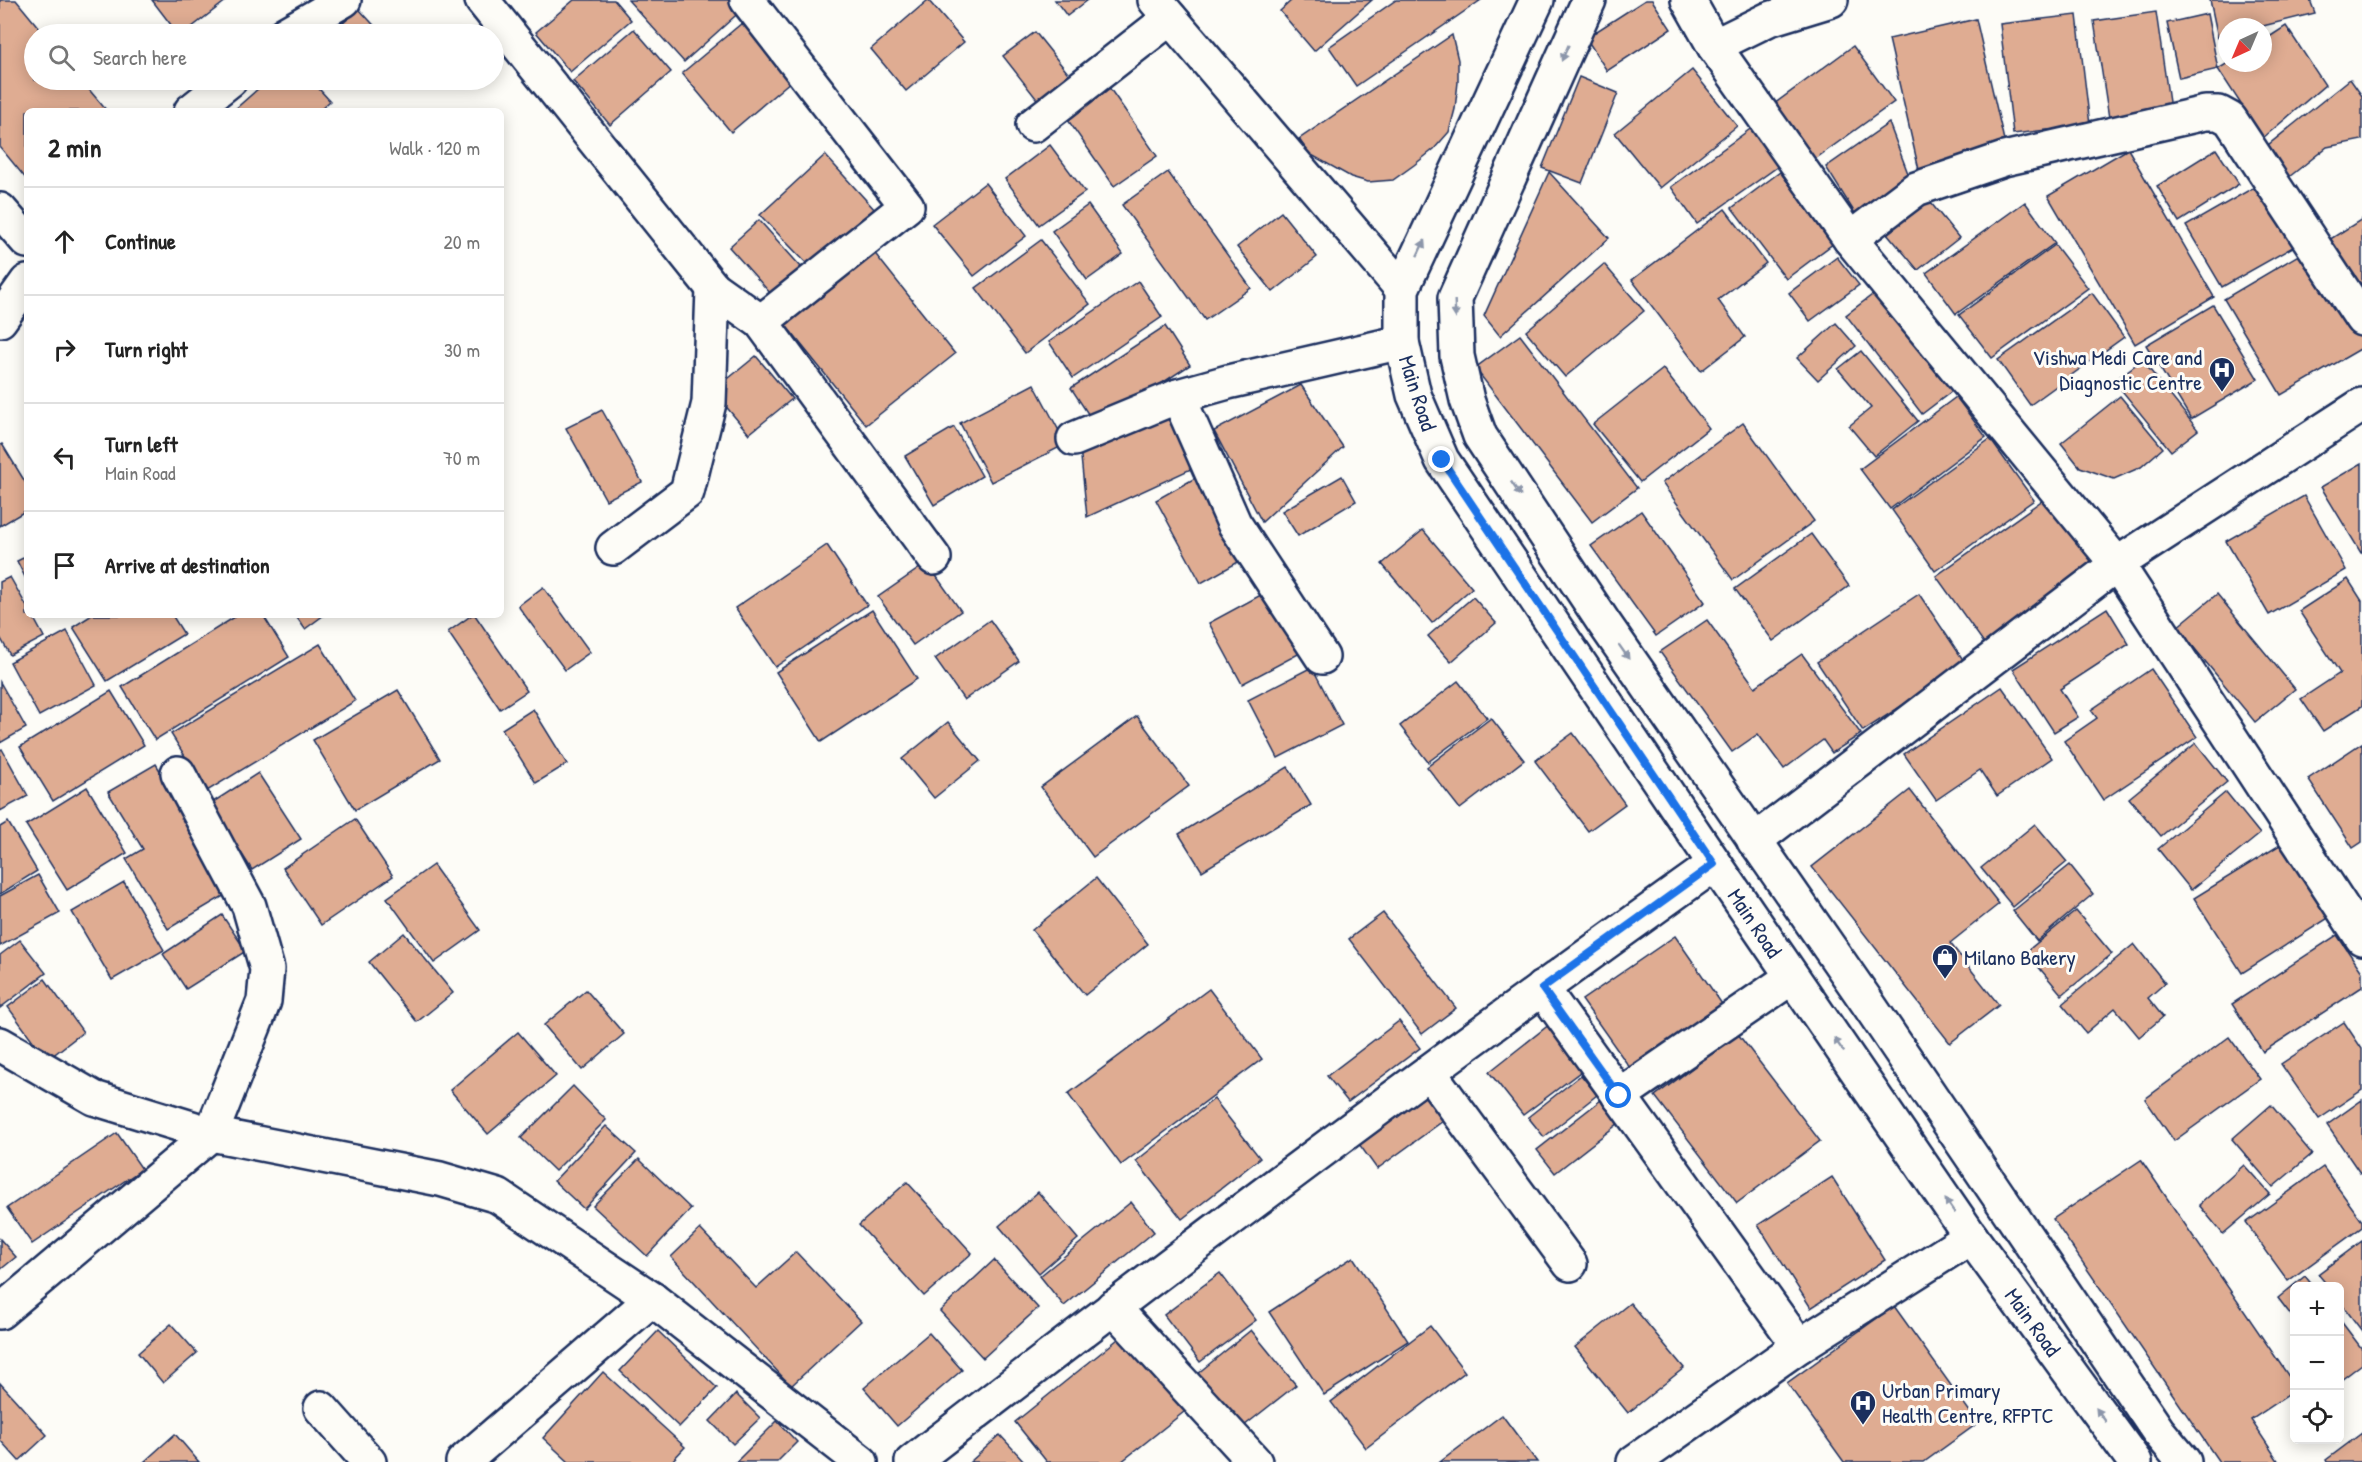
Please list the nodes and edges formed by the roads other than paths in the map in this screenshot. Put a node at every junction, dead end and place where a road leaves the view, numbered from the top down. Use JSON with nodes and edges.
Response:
{"nodes":[{"id":1,"x":344,"y":0,"type":"edge"},
{"id":2,"x":482,"y":0,"type":"edge"},
{"id":3,"x":747,"y":0,"type":"edge"},
{"id":4,"x":1537,"y":0,"type":"edge"},
{"id":5,"x":1589,"y":0,"type":"edge"},
{"id":6,"x":1688,"y":0,"type":"edge"},
{"id":7,"x":1831,"y":0,"type":"edge"},
{"id":8,"x":1162,"y":9,"type":"edge"},
{"id":9,"x":302,"y":24,"type":"edge"},
{"id":10,"x":501,"y":24,"type":"edge"},
{"id":11,"x":504,"y":27,"type":"edge"},
{"id":12,"x":1714,"y":46,"type":"junction"},
{"id":13,"x":217,"y":90,"type":"edge"},
{"id":14,"x":195,"y":108,"type":"edge"},
{"id":15,"x":1034,"y":125,"type":"dead end"},
{"id":16,"x":0,"y":210,"type":"edge"},
{"id":17,"x":24,"y":238,"type":"edge"},
{"id":18,"x":1850,"y":239,"type":"junction"},
{"id":19,"x":24,"y":286,"type":"edge"},
{"id":20,"x":713,"y":288,"type":"junction"},
{"id":21,"x":1402,"y":289,"type":"junction"},
{"id":22,"x":2362,"y":319,"type":"edge"},
{"id":23,"x":0,"y":320,"type":"edge"},
{"id":24,"x":761,"y":322,"type":"junction"},
{"id":25,"x":1402,"y":342,"type":"junction"},
{"id":26,"x":1178,"y":396,"type":"junction"},
{"id":27,"x":2362,"y":405,"type":"edge"},
{"id":28,"x":1074,"y":439,"type":"dead end"},
{"id":29,"x":613,"y":548,"type":"dead end"},
{"id":30,"x":934,"y":558,"type":"dead end"},
{"id":31,"x":2117,"y":564,"type":"junction"},
{"id":32,"x":1322,"y":657,"type":"dead end"},
{"id":33,"x":178,"y":773,"type":"dead end"},
{"id":34,"x":1754,"y":841,"type":"junction"},
{"id":35,"x":1714,"y":864,"type":"junction"},
{"id":36,"x":2362,"y":938,"type":"edge"},
{"id":37,"x":1792,"y":977,"type":"junction"},
{"id":38,"x":1542,"y":988,"type":"junction"},
{"id":39,"x":0,"y":1044,"type":"edge"},
{"id":40,"x":1429,"y":1072,"type":"junction"},
{"id":41,"x":1619,"y":1096,"type":"junction"},
{"id":42,"x":211,"y":1134,"type":"junction"},
{"id":43,"x":1971,"y":1237,"type":"junction"},
{"id":44,"x":1570,"y":1264,"type":"dead end"},
{"id":45,"x":652,"y":1299,"type":"junction"},
{"id":46,"x":1113,"y":1307,"type":"junction"},
{"id":47,"x":0,"y":1312,"type":"edge"},
{"id":48,"x":1799,"y":1346,"type":"junction"},
{"id":49,"x":321,"y":1408,"type":"dead end"},
{"id":50,"x":369,"y":1462,"type":"edge"},
{"id":51,"x":463,"y":1462,"type":"edge"},
{"id":52,"x":861,"y":1462,"type":"edge"},
{"id":53,"x":912,"y":1462,"type":"edge"},
{"id":54,"x":1255,"y":1462,"type":"edge"},
{"id":55,"x":1634,"y":1462,"type":"edge"},
{"id":56,"x":2136,"y":1462,"type":"edge"},
{"id":57,"x":2184,"y":1462,"type":"edge"}],
"edges":[{"from":1,"to":9,"type":"street"},
{"from":2,"to":10,"type":"street"},
{"from":3,"to":24,"type":"street"},
{"from":21,"to":4,"type":"street","name":"Main Road","one_way":true},
{"from":5,"to":34,"type":"street","name":"Main Road","one_way":true},
{"from":6,"to":12,"type":"street"},
{"from":7,"to":12,"type":"street"},
{"from":8,"to":15,"type":"street"},
{"from":8,"to":21,"type":"street"},
{"from":11,"to":20,"type":"street"},
{"from":12,"to":18,"type":"street"},
{"from":13,"to":14,"type":"street"},
{"from":16,"to":17,"type":"street"},
{"from":18,"to":22,"type":"street"},
{"from":18,"to":31,"type":"street"},
{"from":19,"to":23,"type":"street"},
{"from":20,"to":24,"type":"street"},
{"from":20,"to":29,"type":"street"},
{"from":21,"to":25,"type":"street","name":"Main Road"},
{"from":24,"to":30,"type":"street"},
{"from":25,"to":26,"type":"street"},
{"from":25,"to":35,"type":"street","name":"Main Road"},
{"from":26,"to":28,"type":"street"},
{"from":26,"to":32,"type":"street"},
{"from":27,"to":31,"type":"street"},
{"from":31,"to":34,"type":"street"},
{"from":31,"to":36,"type":"street"},
{"from":33,"to":42,"type":"street"},
{"from":34,"to":57,"type":"street","name":"Main Road"},
{"from":35,"to":37,"type":"street","name":"Main Road"},
{"from":35,"to":38,"type":"street"},
{"from":37,"to":41,"type":"street"},
{"from":43,"to":37,"type":"street","name":"Main Road","one_way":true},
{"from":38,"to":40,"type":"street"},
{"from":38,"to":41,"type":"street"},
{"from":39,"to":42,"type":"street"},
{"from":40,"to":44,"type":"street"},
{"from":40,"to":46,"type":"street"},
{"from":41,"to":48,"type":"street"},
{"from":42,"to":45,"type":"street"},
{"from":42,"to":47,"type":"street"},
{"from":43,"to":48,"type":"street"},
{"from":56,"to":43,"type":"street","name":"Main Road","one_way":true},
{"from":45,"to":51,"type":"street"},
{"from":45,"to":52,"type":"street"},
{"from":46,"to":53,"type":"street"},
{"from":46,"to":54,"type":"street"},
{"from":48,"to":55,"type":"street"},
{"from":49,"to":50,"type":"street"}]}
